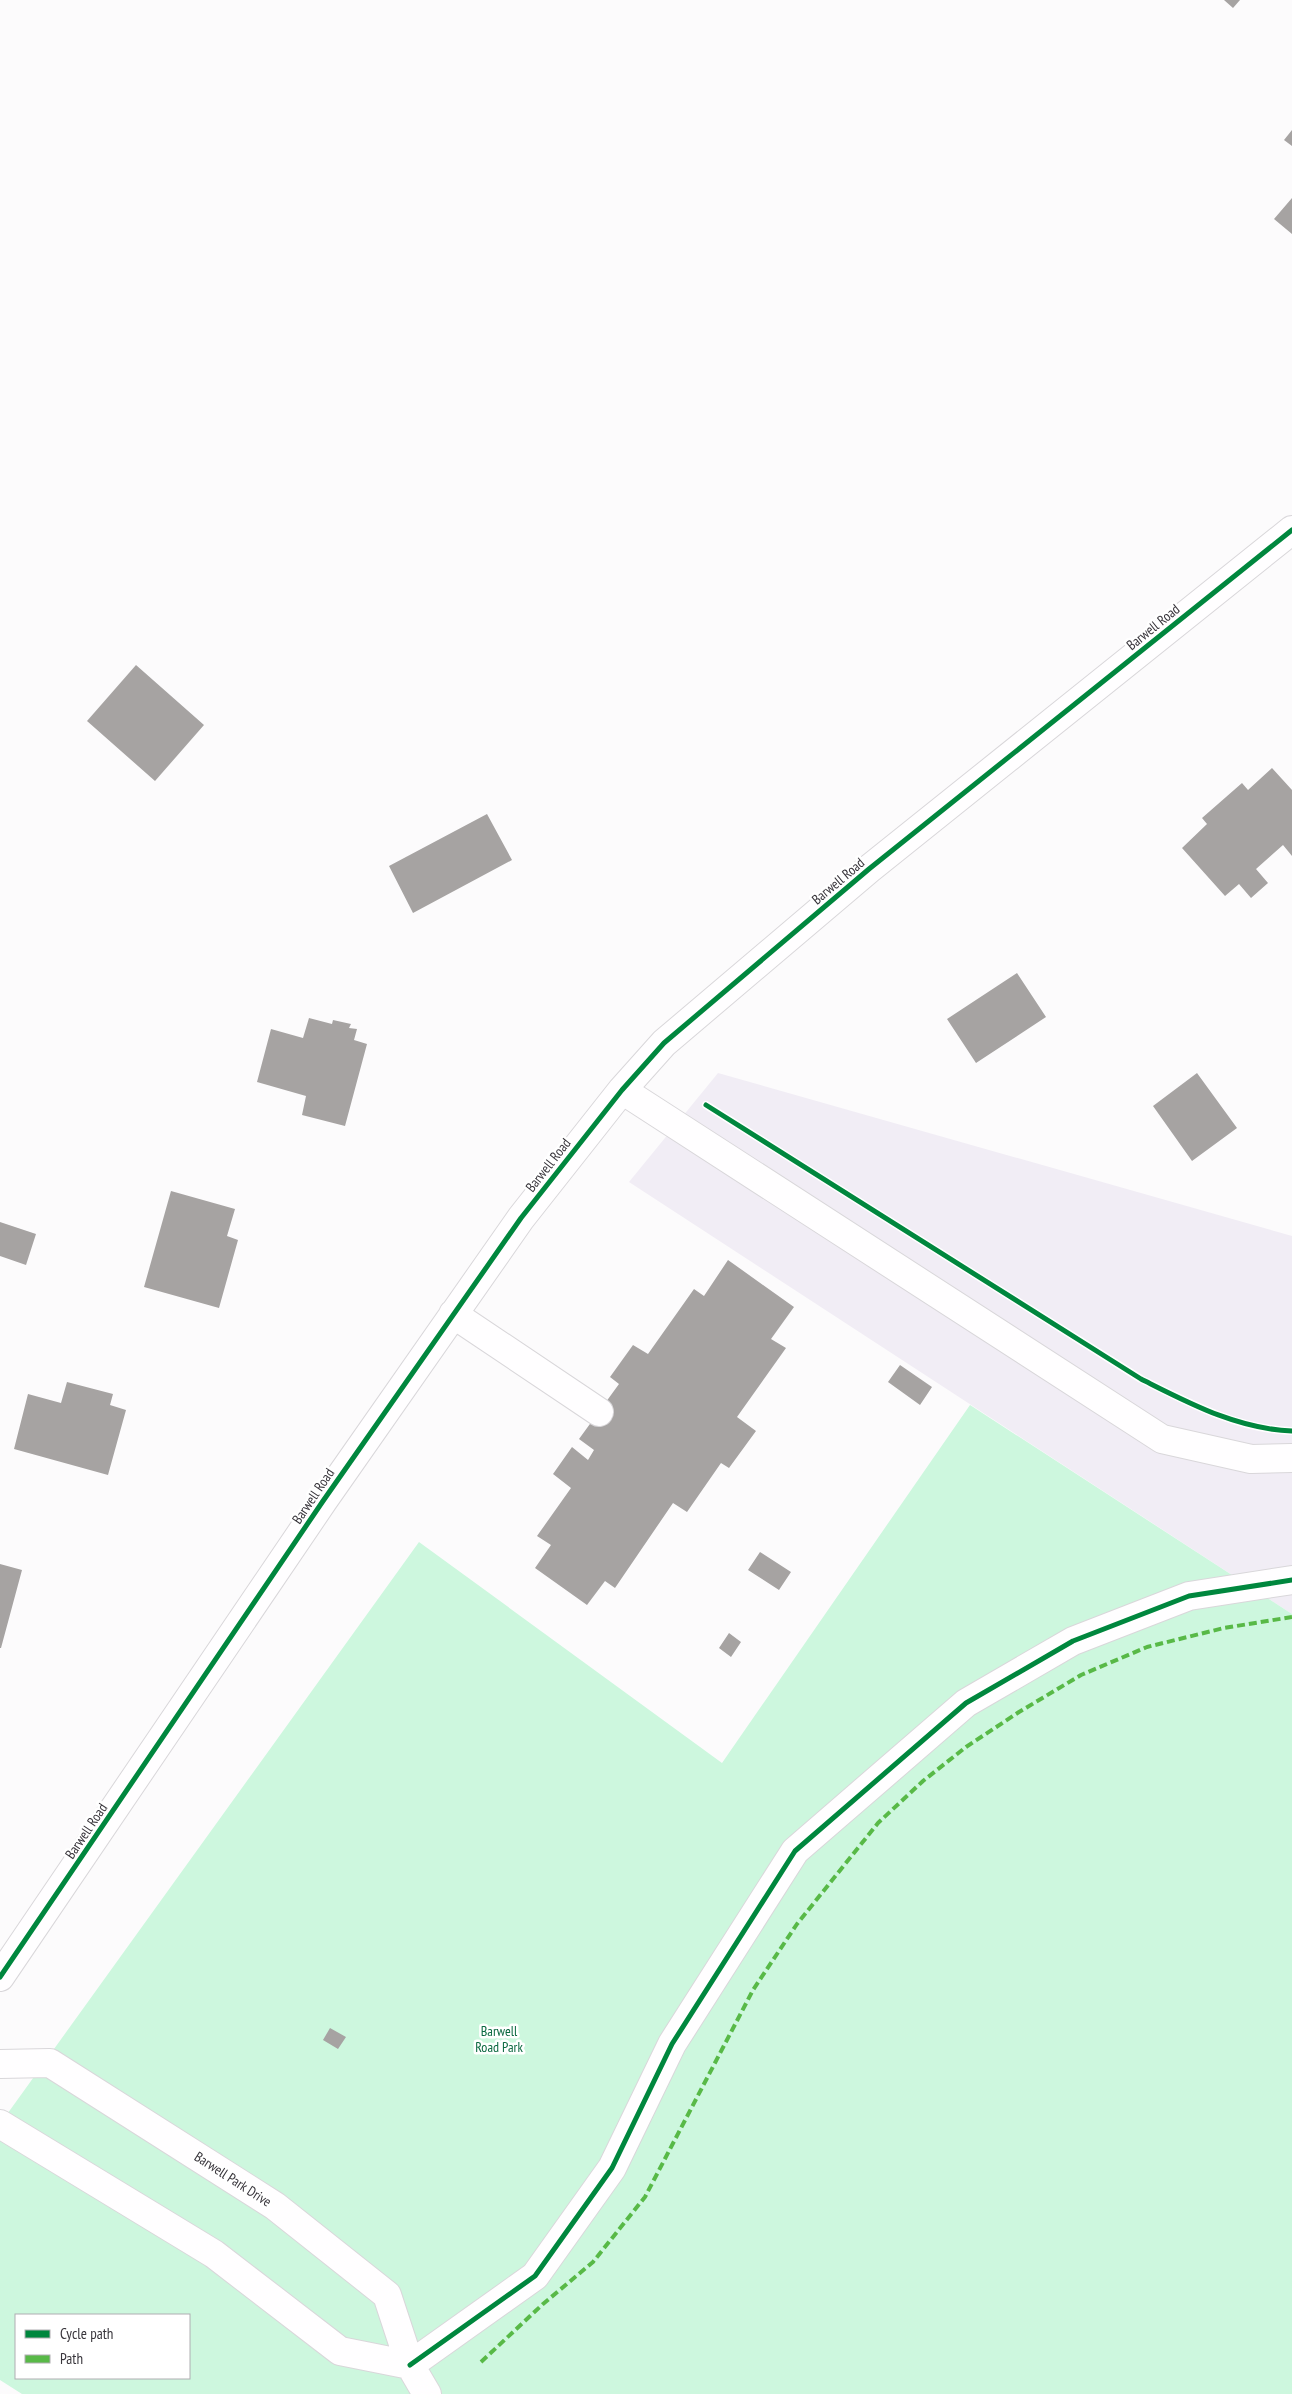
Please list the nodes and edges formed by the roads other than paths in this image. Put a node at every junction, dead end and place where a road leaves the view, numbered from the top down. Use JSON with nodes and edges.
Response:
{"nodes":[{"id":1,"x":1292,"y":530,"type":"edge"},
{"id":2,"x":622,"y":1090,"type":"junction"},
{"id":3,"x":453,"y":1314,"type":"junction"},
{"id":4,"x":599,"y":1412,"type":"dead end"},
{"id":5,"x":1292,"y":1458,"type":"edge"},
{"id":6,"x":1292,"y":1580,"type":"edge"},
{"id":7,"x":0,"y":1977,"type":"edge"},
{"id":8,"x":0,"y":2064,"type":"edge"},
{"id":9,"x":0,"y":2124,"type":"edge"},
{"id":10,"x":410,"y":2365,"type":"junction"},
{"id":11,"x":427,"y":2394,"type":"edge"}],
"edges":[{"from":1,"to":2,"type":"street","name":"Barwell Road"},
{"from":2,"to":3,"type":"street","name":"Barwell Road"},
{"from":2,"to":5,"type":"street"},
{"from":3,"to":4,"type":"street"},
{"from":3,"to":7,"type":"street","name":"Barwell Road"},
{"from":6,"to":10,"type":"street"},
{"from":8,"to":10,"type":"street","name":"Barwell Park Drive"},
{"from":9,"to":10,"type":"street"},
{"from":10,"to":11,"type":"street","name":"Barwell Park Drive"}]}
